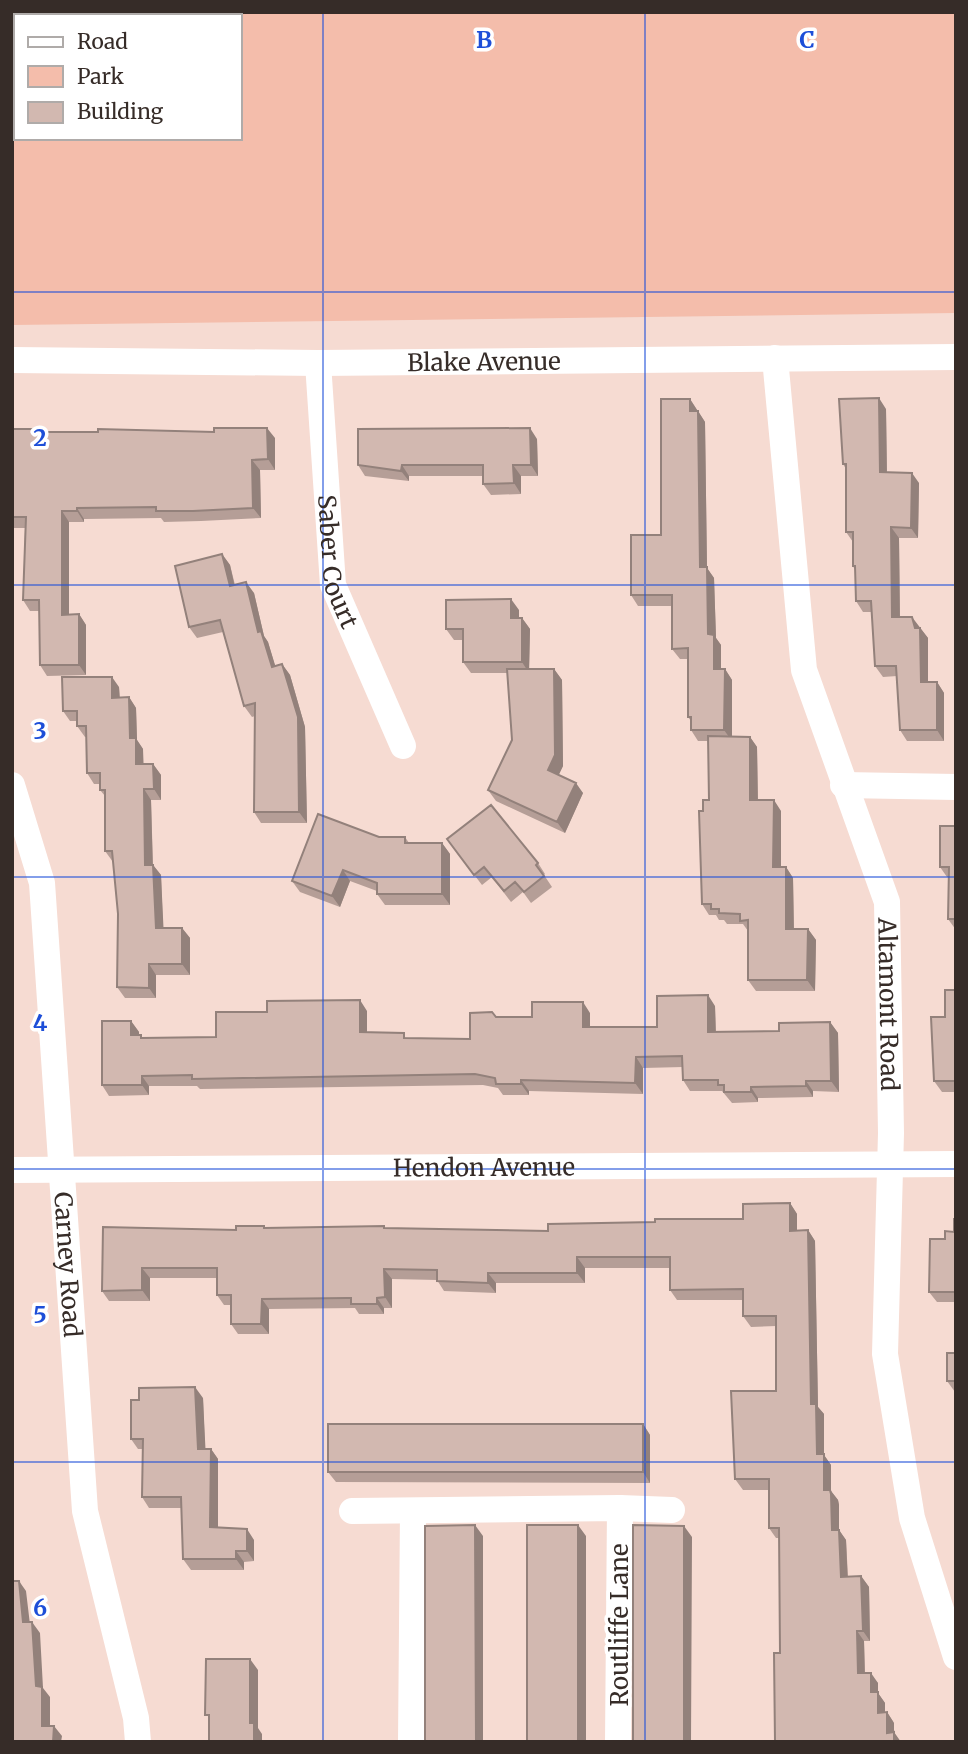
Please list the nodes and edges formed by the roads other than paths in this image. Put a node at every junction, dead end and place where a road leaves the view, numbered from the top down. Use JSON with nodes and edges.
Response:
{"nodes":[{"id":1,"x":775,"y":358,"type":"junction"},
{"id":2,"x":956,"y":358,"type":"edge"},
{"id":3,"x":12,"y":360,"type":"edge"},
{"id":4,"x":318,"y":363,"type":"junction"},
{"id":5,"x":403,"y":746,"type":"dead end"},
{"id":6,"x":12,"y":785,"type":"edge"},
{"id":7,"x":844,"y":785,"type":"junction"},
{"id":8,"x":956,"y":787,"type":"edge"},
{"id":9,"x":890,"y":1164,"type":"junction"},
{"id":10,"x":956,"y":1164,"type":"edge"},
{"id":11,"x":12,"y":1170,"type":"edge"},
{"id":12,"x":62,"y":1170,"type":"junction"},
{"id":13,"x":620,"y":1508,"type":"junction"},
{"id":14,"x":672,"y":1510,"type":"dead end"},
{"id":15,"x":352,"y":1511,"type":"dead end"},
{"id":16,"x":413,"y":1511,"type":"junction"},
{"id":17,"x":956,"y":1657,"type":"edge"},
{"id":18,"x":138,"y":1742,"type":"edge"},
{"id":19,"x":411,"y":1742,"type":"edge"},
{"id":20,"x":618,"y":1742,"type":"edge"}],
"edges":[{"from":1,"to":2,"type":"street","name":"Blake Avenue"},
{"from":1,"to":4,"type":"street","name":"Blake Avenue"},
{"from":1,"to":7,"type":"street","name":"Altamont Road"},
{"from":3,"to":4,"type":"street","name":"Blake Avenue"},
{"from":4,"to":5,"type":"street","name":"Saber Court"},
{"from":6,"to":12,"type":"street","name":"Carney Road"},
{"from":7,"to":8,"type":"street"},
{"from":7,"to":9,"type":"street","name":"Altamont Road"},
{"from":9,"to":10,"type":"street","name":"Hendon Avenue"},
{"from":9,"to":12,"type":"street","name":"Hendon Avenue"},
{"from":9,"to":17,"type":"street","name":"Altamont Road"},
{"from":11,"to":12,"type":"street","name":"Hendon Avenue"},
{"from":12,"to":18,"type":"street","name":"Carney Road"},
{"from":13,"to":14,"type":"street","name":"Routliffe Lane"},
{"from":13,"to":16,"type":"street","name":"Routliffe Lane"},
{"from":13,"to":20,"type":"street","name":"Routliffe Lane"},
{"from":15,"to":16,"type":"street","name":"Routliffe Lane"},
{"from":16,"to":19,"type":"street"}]}
